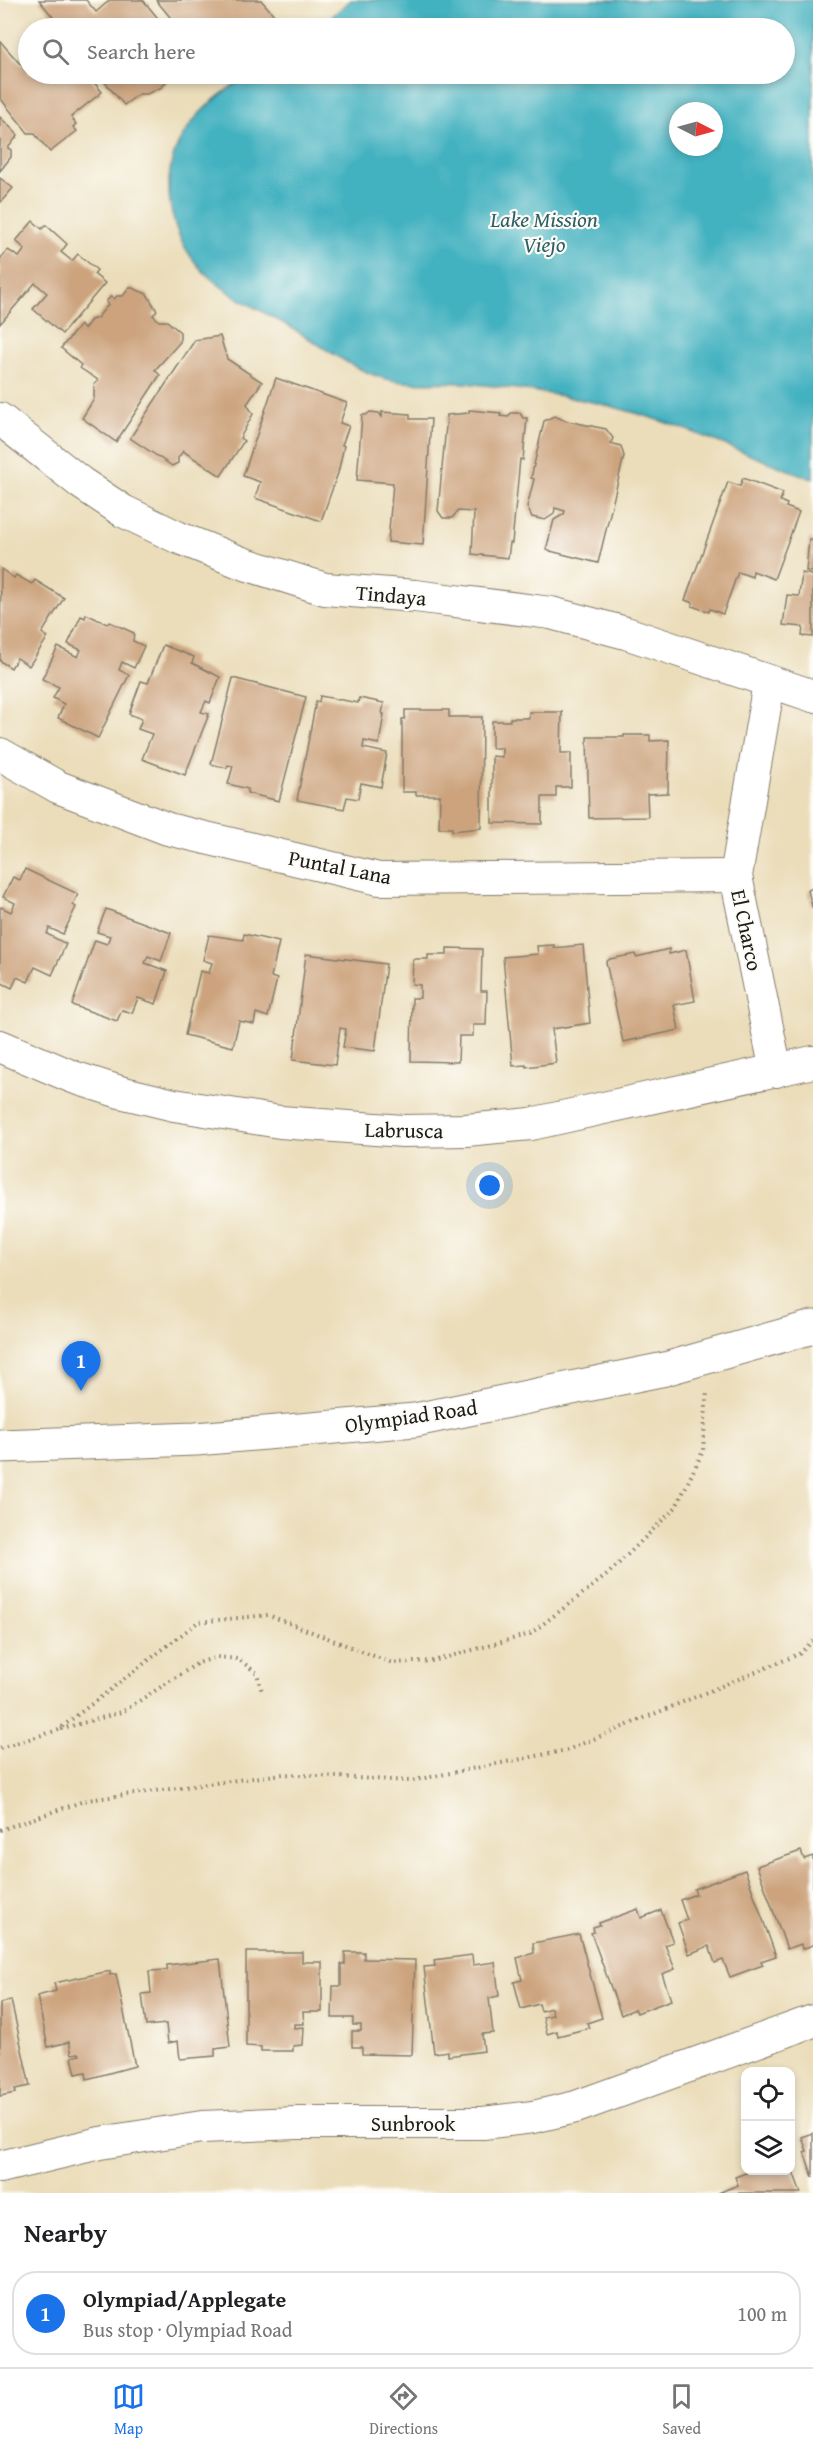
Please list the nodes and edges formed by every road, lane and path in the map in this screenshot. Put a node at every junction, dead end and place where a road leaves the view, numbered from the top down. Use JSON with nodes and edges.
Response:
{"nodes":[{"id":1,"x":0,"y":419,"type":"edge"},
{"id":2,"x":769,"y":683,"type":"junction"},
{"id":3,"x":813,"y":696,"type":"edge"},
{"id":4,"x":0,"y":754,"type":"edge"},
{"id":5,"x":736,"y":876,"type":"junction"},
{"id":6,"x":0,"y":1046,"type":"edge"},
{"id":7,"x":813,"y":1062,"type":"edge"},
{"id":8,"x":776,"y":1071,"type":"junction"},
{"id":9,"x":813,"y":1327,"type":"edge"},
{"id":10,"x":709,"y":1356,"type":"junction"},
{"id":11,"x":0,"y":1446,"type":"edge"},
{"id":12,"x":813,"y":1641,"type":"edge"},
{"id":13,"x":262,"y":1692,"type":"dead end"},
{"id":14,"x":58,"y":1730,"type":"junction"},
{"id":15,"x":0,"y":1748,"type":"edge"},
{"id":16,"x":0,"y":1830,"type":"edge"},
{"id":17,"x":813,"y":2021,"type":"edge"},
{"id":18,"x":0,"y":2167,"type":"edge"}],
"edges":[{"from":1,"to":2,"type":"street","name":"Tindaya"},
{"from":2,"to":3,"type":"street","name":"Tindaya"},
{"from":2,"to":5,"type":"street","name":"El Charco"},
{"from":4,"to":5,"type":"street","name":"Puntal Lana"},
{"from":5,"to":8,"type":"street","name":"El Charco"},
{"from":6,"to":8,"type":"street","name":"Labrusca"},
{"from":7,"to":8,"type":"street","name":"Labrusca"},
{"from":9,"to":10,"type":"main road","name":"Olympiad Road"},
{"from":10,"to":11,"type":"main road","name":"Olympiad Road"},
{"from":10,"to":14,"type":"path"},
{"from":12,"to":16,"type":"path"},
{"from":13,"to":14,"type":"path"},
{"from":14,"to":15,"type":"path"},
{"from":17,"to":18,"type":"street","name":"Sunbrook"}]}
